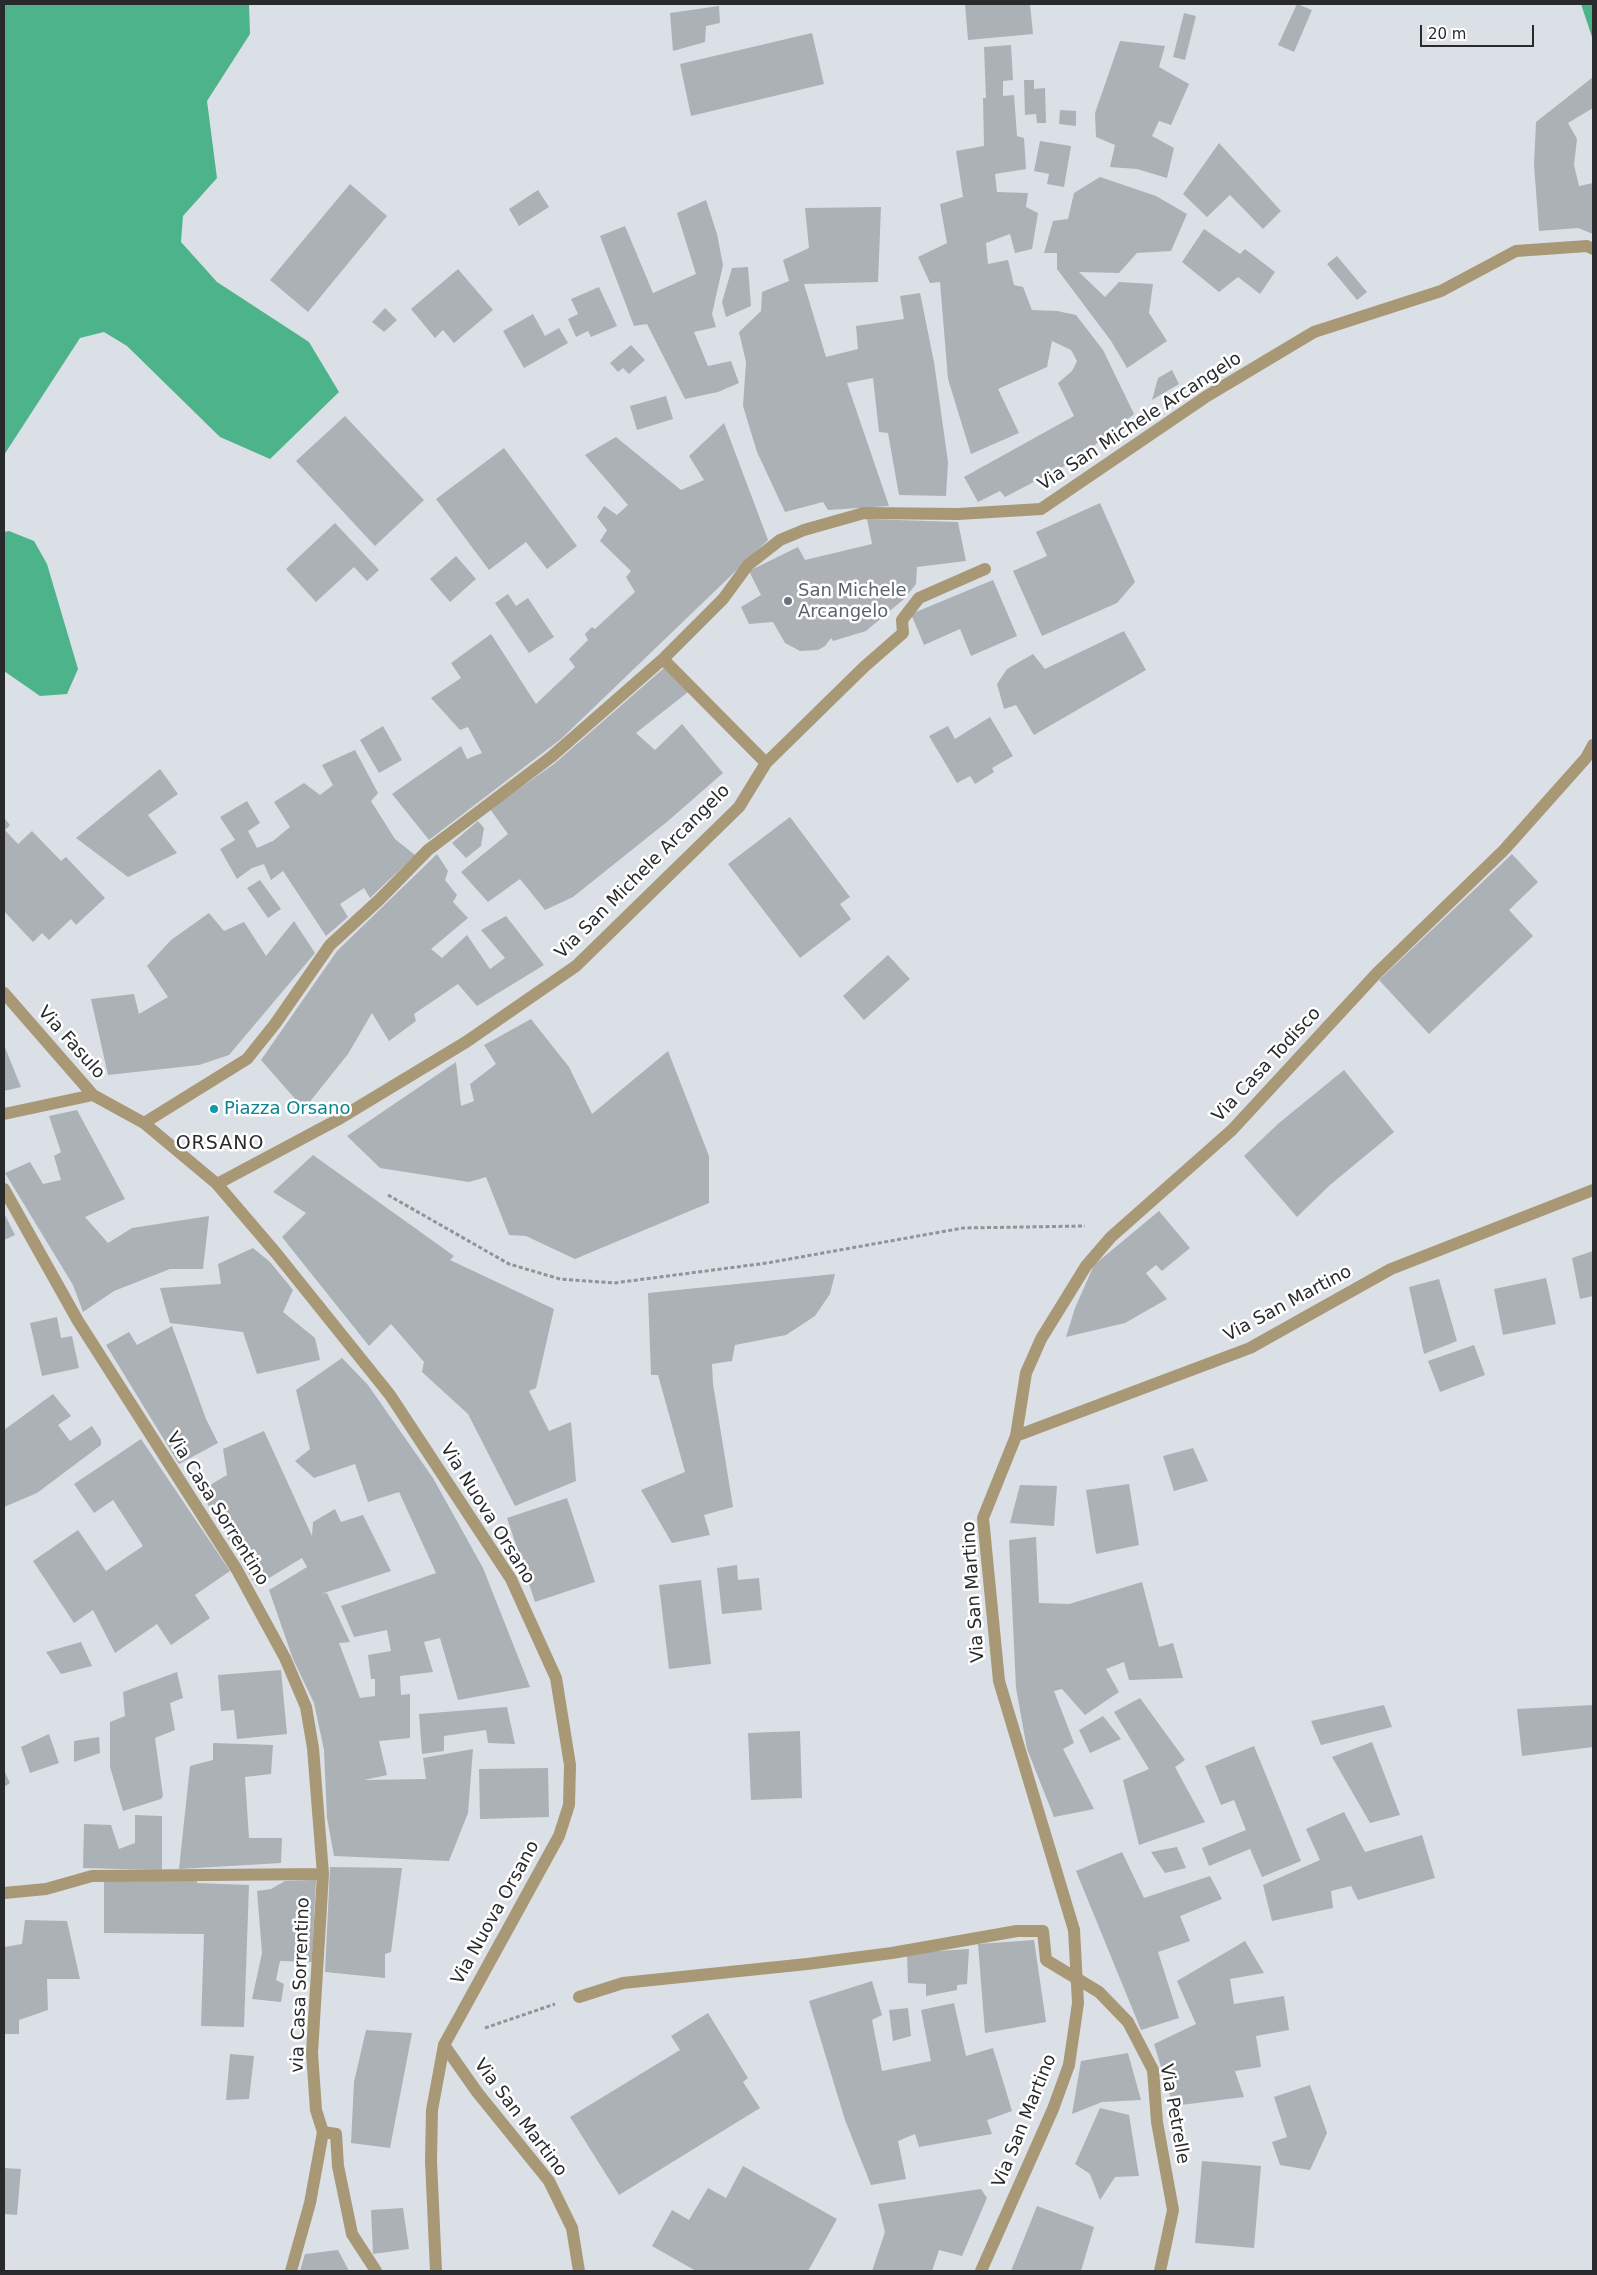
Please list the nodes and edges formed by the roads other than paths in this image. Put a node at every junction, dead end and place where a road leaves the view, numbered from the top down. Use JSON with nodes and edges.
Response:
{"nodes":[{"id":1,"x":1593,"y":249,"type":"edge"},
{"id":2,"x":986,"y":569,"type":"dead end"},
{"id":3,"x":663,"y":659,"type":"junction"},
{"id":4,"x":1593,"y":744,"type":"edge"},
{"id":5,"x":766,"y":763,"type":"junction"},
{"id":6,"x":4,"y":993,"type":"edge"},
{"id":7,"x":93,"y":1095,"type":"junction"},
{"id":8,"x":4,"y":1114,"type":"edge"},
{"id":9,"x":144,"y":1123,"type":"junction"},
{"id":10,"x":217,"y":1184,"type":"junction"},
{"id":11,"x":4,"y":1188,"type":"edge"},
{"id":12,"x":1593,"y":1190,"type":"edge"},
{"id":13,"x":1016,"y":1436,"type":"junction"},
{"id":14,"x":322,"y":1874,"type":"junction"},
{"id":15,"x":4,"y":1892,"type":"edge"},
{"id":16,"x":579,"y":1997,"type":"road end"},
{"id":17,"x":444,"y":2046,"type":"junction"},
{"id":18,"x":323,"y":2132,"type":"junction"},
{"id":19,"x":291,"y":2271,"type":"edge"},
{"id":20,"x":376,"y":2271,"type":"edge"},
{"id":21,"x":436,"y":2271,"type":"edge"},
{"id":22,"x":579,"y":2271,"type":"edge"},
{"id":23,"x":981,"y":2271,"type":"edge"},
{"id":24,"x":1160,"y":2271,"type":"edge"}],
"edges":[{"from":1,"to":3,"type":"street","name":"Via San Michele Arcangelo"},
{"from":2,"to":5,"type":"street","name":"Via San Michele Arcangelo"},
{"from":3,"to":5,"type":"street"},
{"from":3,"to":9,"type":"street","name":"Via San Michele Arcangelo"},
{"from":4,"to":13,"type":"street","name":"Via Casa Todisco"},
{"from":5,"to":10,"type":"street","name":"Via San Michele Arcangelo"},
{"from":6,"to":7,"type":"street","name":"Via Fasulo"},
{"from":7,"to":8,"type":"street"},
{"from":7,"to":9,"type":"street","name":"Via Fasulo"},
{"from":9,"to":10,"type":"street"},
{"from":10,"to":17,"type":"street","name":"Via Nuova Orsano"},
{"from":11,"to":14,"type":"street","name":"Via Casa Sorrentino"},
{"from":12,"to":13,"type":"street","name":"Via San Martino"},
{"from":13,"to":23,"type":"street","name":"Via San Martino","bridge":true},
{"from":14,"to":15,"type":"street"},
{"from":14,"to":18,"type":"street","name":"via Casa Sorrentino"},
{"from":16,"to":24,"type":"street","name":"Via Petrelle"},
{"from":17,"to":21,"type":"street","name":"Via Nuova Orsano"},
{"from":17,"to":22,"type":"street","name":"Via San Martino"},
{"from":18,"to":19,"type":"street","name":"via Casa Sorrentino"},
{"from":18,"to":20,"type":"street"}]}
